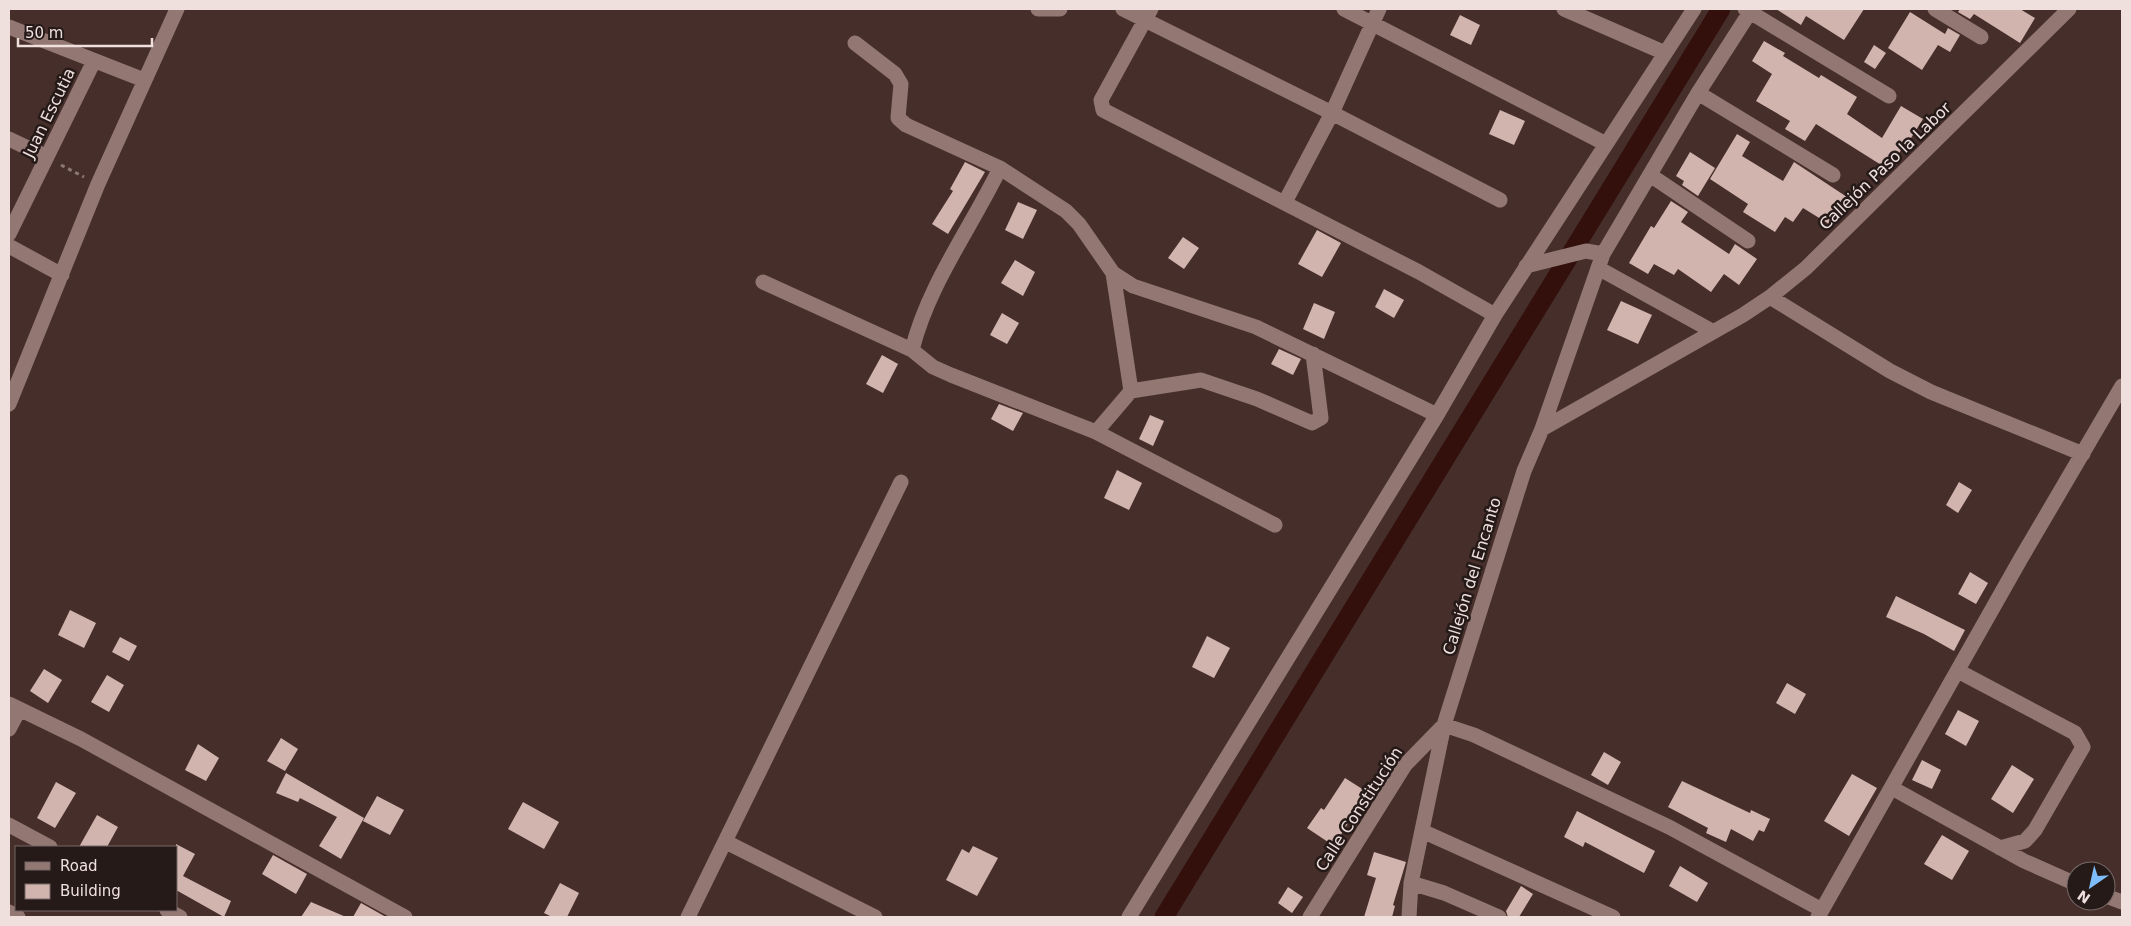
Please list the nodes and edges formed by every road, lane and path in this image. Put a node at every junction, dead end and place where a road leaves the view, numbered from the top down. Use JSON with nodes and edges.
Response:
{"nodes":[{"id":1,"x":177,"y":9,"type":"edge"},
{"id":2,"x":1038,"y":9,"type":"edge"},
{"id":3,"x":1060,"y":9,"type":"edge"},
{"id":4,"x":1122,"y":9,"type":"edge"},
{"id":5,"x":1344,"y":9,"type":"edge"},
{"id":6,"x":1379,"y":9,"type":"edge"},
{"id":7,"x":1564,"y":9,"type":"edge"},
{"id":8,"x":1694,"y":9,"type":"edge"},
{"id":9,"x":1935,"y":9,"type":"edge"},
{"id":10,"x":2069,"y":9,"type":"edge"},
{"id":11,"x":1749,"y":10,"type":"edge"},
{"id":12,"x":1148,"y":15,"type":"edge"},
{"id":13,"x":1372,"y":24,"type":"junction"},
{"id":14,"x":9,"y":27,"type":"edge"},
{"id":15,"x":1981,"y":37,"type":"dead end"},
{"id":16,"x":855,"y":43,"type":"dead end"},
{"id":17,"x":1665,"y":53,"type":"junction"},
{"id":18,"x":94,"y":61,"type":"junction"},
{"id":19,"x":144,"y":80,"type":"junction"},
{"id":20,"x":1698,"y":93,"type":"junction"},
{"id":21,"x":1889,"y":96,"type":"dead end"},
{"id":22,"x":1332,"y":113,"type":"junction"},
{"id":23,"x":9,"y":139,"type":"edge"},
{"id":24,"x":1606,"y":144,"type":"junction"},
{"id":25,"x":47,"y":157,"type":"junction"},
{"id":26,"x":1000,"y":168,"type":"junction"},
{"id":27,"x":1650,"y":175,"type":"junction"},
{"id":28,"x":1833,"y":175,"type":"dead end"},
{"id":29,"x":98,"y":184,"type":"junction"},
{"id":30,"x":1500,"y":200,"type":"dead end"},
{"id":31,"x":1285,"y":202,"type":"junction"},
{"id":32,"x":9,"y":234,"type":"edge"},
{"id":33,"x":1748,"y":241,"type":"dead end"},
{"id":34,"x":9,"y":246,"type":"edge"},
{"id":35,"x":1600,"y":261,"type":"junction"},
{"id":36,"x":1526,"y":266,"type":"junction"},
{"id":37,"x":1113,"y":273,"type":"junction"},
{"id":38,"x":62,"y":275,"type":"junction"},
{"id":39,"x":763,"y":282,"type":"dead end"},
{"id":40,"x":1770,"y":297,"type":"junction"},
{"id":41,"x":1495,"y":315,"type":"junction"},
{"id":42,"x":1712,"y":331,"type":"junction"},
{"id":43,"x":912,"y":350,"type":"junction"},
{"id":44,"x":1313,"y":354,"type":"junction"},
{"id":45,"x":2122,"y":386,"type":"edge"},
{"id":46,"x":1131,"y":390,"type":"junction"},
{"id":47,"x":9,"y":404,"type":"edge"},
{"id":48,"x":1438,"y":415,"type":"junction"},
{"id":49,"x":1542,"y":429,"type":"junction"},
{"id":50,"x":1096,"y":432,"type":"junction"},
{"id":51,"x":2083,"y":454,"type":"junction"},
{"id":52,"x":901,"y":482,"type":"dead end"},
{"id":53,"x":1275,"y":525,"type":"dead end"},
{"id":54,"x":1958,"y":670,"type":"junction"},
{"id":55,"x":14,"y":707,"type":"edge"},
{"id":56,"x":1444,"y":725,"type":"junction"},
{"id":57,"x":9,"y":730,"type":"edge"},
{"id":58,"x":1892,"y":788,"type":"junction"},
{"id":59,"x":9,"y":825,"type":"edge"},
{"id":60,"x":1422,"y":831,"type":"junction"},
{"id":61,"x":726,"y":842,"type":"junction"},
{"id":62,"x":48,"y":846,"type":"edge"},
{"id":63,"x":2000,"y":848,"type":"junction"},
{"id":64,"x":2066,"y":880,"type":"edge"},
{"id":65,"x":1411,"y":883,"type":"junction"},
{"id":66,"x":168,"y":911,"type":"edge"},
{"id":67,"x":9,"y":912,"type":"edge"},
{"id":68,"x":1820,"y":914,"type":"edge"},
{"id":69,"x":18,"y":917,"type":"edge"},
{"id":70,"x":180,"y":917,"type":"edge"},
{"id":71,"x":405,"y":917,"type":"edge"},
{"id":72,"x":688,"y":917,"type":"edge"},
{"id":73,"x":876,"y":917,"type":"edge"},
{"id":74,"x":1129,"y":917,"type":"edge"},
{"id":75,"x":1310,"y":917,"type":"edge"},
{"id":76,"x":1409,"y":917,"type":"edge"},
{"id":77,"x":1499,"y":917,"type":"edge"},
{"id":78,"x":1613,"y":917,"type":"edge"}],
"edges":[{"from":1,"to":19,"type":"street"},
{"from":2,"to":3,"type":"street"},
{"from":4,"to":12,"type":"street"},
{"from":5,"to":13,"type":"street"},
{"from":6,"to":13,"type":"street"},
{"from":7,"to":17,"type":"street"},
{"from":8,"to":17,"type":"street"},
{"from":9,"to":15,"type":"street"},
{"from":10,"to":40,"type":"street","name":"Callejón Paso la Labor"},
{"from":11,"to":20,"type":"street","name":"Callejón del Encanto"},
{"from":11,"to":21,"type":"street"},
{"from":12,"to":22,"type":"street"},
{"from":12,"to":31,"type":"street"},
{"from":13,"to":22,"type":"street"},
{"from":13,"to":24,"type":"street"},
{"from":14,"to":18,"type":"street"},
{"from":16,"to":26,"type":"street"},
{"from":17,"to":24,"type":"street"},
{"from":18,"to":19,"type":"street"},
{"from":18,"to":25,"type":"street","name":"Juan Escutia"},
{"from":19,"to":29,"type":"street"},
{"from":20,"to":27,"type":"street","name":"Callejón del Encanto"},
{"from":20,"to":28,"type":"street"},
{"from":22,"to":30,"type":"street"},
{"from":22,"to":31,"type":"street"},
{"from":23,"to":25,"type":"street"},
{"from":24,"to":36,"type":"street"},
{"from":25,"to":29,"type":"path"},
{"from":25,"to":32,"type":"street","name":"Juan Escutia"},
{"from":26,"to":37,"type":"street"},
{"from":26,"to":43,"type":"street"},
{"from":27,"to":33,"type":"street"},
{"from":27,"to":35,"type":"street","name":"Callejón del Encanto"},
{"from":29,"to":38,"type":"street"},
{"from":31,"to":41,"type":"street"},
{"from":34,"to":38,"type":"street"},
{"from":35,"to":36,"type":"street"},
{"from":35,"to":42,"type":"street"},
{"from":35,"to":49,"type":"street","name":"Callejón del Encanto"},
{"from":36,"to":41,"type":"street"},
{"from":37,"to":44,"type":"street"},
{"from":37,"to":46,"type":"street"},
{"from":38,"to":47,"type":"street"},
{"from":39,"to":43,"type":"street"},
{"from":40,"to":42,"type":"street","name":"Callejón Paso la Labor"},
{"from":40,"to":51,"type":"street"},
{"from":41,"to":48,"type":"street"},
{"from":42,"to":49,"type":"street","name":"Callejón Paso la Labor"},
{"from":43,"to":50,"type":"street"},
{"from":44,"to":46,"type":"street"},
{"from":44,"to":48,"type":"street"},
{"from":45,"to":51,"type":"street"},
{"from":46,"to":50,"type":"street"},
{"from":48,"to":74,"type":"street"},
{"from":49,"to":56,"type":"street","name":"Callejón del Encanto"},
{"from":50,"to":53,"type":"street"},
{"from":51,"to":54,"type":"street"},
{"from":52,"to":61,"type":"street"},
{"from":54,"to":58,"type":"street"},
{"from":54,"to":63,"type":"street"},
{"from":55,"to":57,"type":"street"},
{"from":55,"to":71,"type":"street"},
{"from":56,"to":60,"type":"street","name":"Callejón del Encanto"},
{"from":56,"to":68,"type":"street"},
{"from":56,"to":75,"type":"street","name":"Calle Constitución"},
{"from":58,"to":63,"type":"street"},
{"from":58,"to":68,"type":"street"},
{"from":59,"to":62,"type":"street"},
{"from":60,"to":65,"type":"street","name":"Callejón del Encanto"},
{"from":60,"to":78,"type":"street"},
{"from":61,"to":72,"type":"street"},
{"from":61,"to":73,"type":"street"},
{"from":63,"to":64,"type":"street"},
{"from":65,"to":76,"type":"street","name":"Callejón del Encanto"},
{"from":65,"to":77,"type":"street"},
{"from":66,"to":70,"type":"street"},
{"from":67,"to":69,"type":"street"}]}
